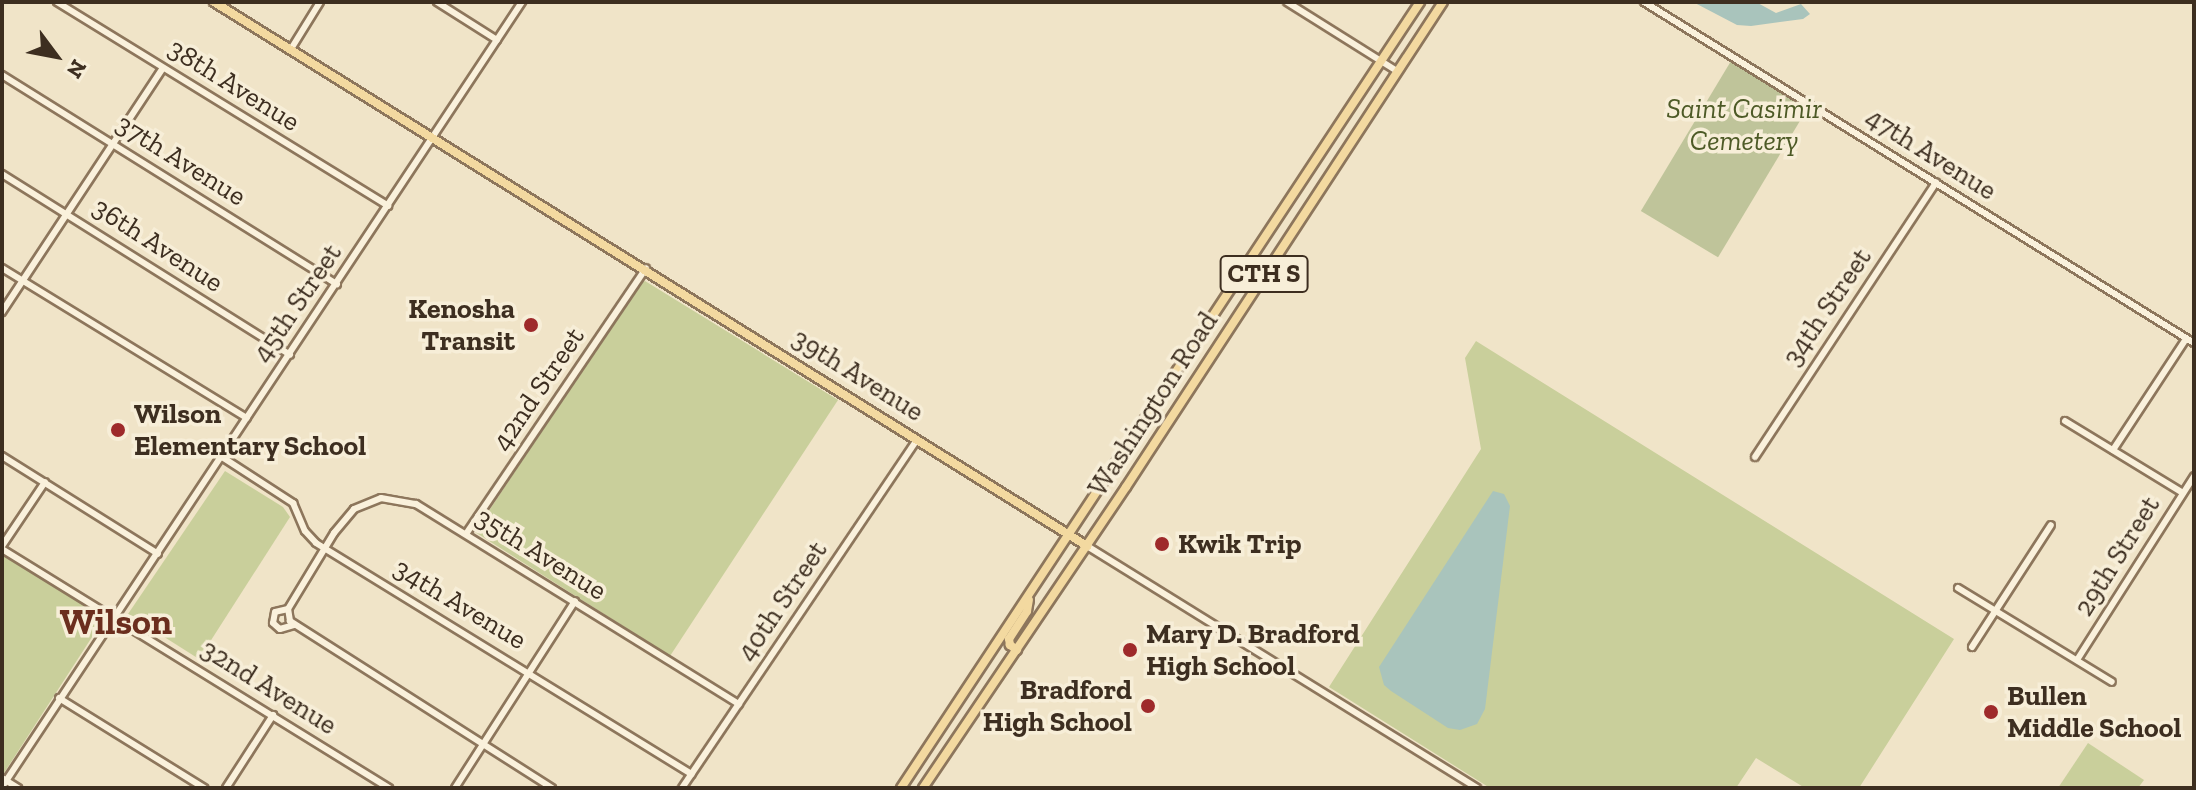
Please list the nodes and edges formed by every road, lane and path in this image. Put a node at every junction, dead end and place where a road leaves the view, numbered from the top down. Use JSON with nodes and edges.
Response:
{"nodes":[{"id":1,"x":57,"y":2,"type":"edge"},
{"id":2,"x":214,"y":2,"type":"edge"},
{"id":3,"x":320,"y":2,"type":"edge"},
{"id":4,"x":437,"y":2,"type":"edge"},
{"id":5,"x":522,"y":2,"type":"edge"},
{"id":6,"x":1287,"y":2,"type":"edge"},
{"id":7,"x":1420,"y":2,"type":"edge"},
{"id":8,"x":1443,"y":2,"type":"edge"},
{"id":9,"x":1644,"y":2,"type":"edge"},
{"id":10,"x":497,"y":40,"type":"junction"},
{"id":11,"x":291,"y":49,"type":"junction"},
{"id":12,"x":1381,"y":61,"type":"junction"},
{"id":13,"x":163,"y":68,"type":"junction"},
{"id":14,"x":1397,"y":71,"type":"junction"},
{"id":15,"x":2,"y":75,"type":"edge"},
{"id":16,"x":433,"y":136,"type":"junction"},
{"id":17,"x":112,"y":144,"type":"junction"},
{"id":18,"x":2,"y":174,"type":"edge"},
{"id":19,"x":1936,"y":182,"type":"junction"},
{"id":20,"x":388,"y":206,"type":"junction"},
{"id":21,"x":67,"y":214,"type":"junction"},
{"id":22,"x":2,"y":268,"type":"edge"},
{"id":23,"x":646,"y":268,"type":"junction"},
{"id":24,"x":22,"y":281,"type":"junction"},
{"id":25,"x":337,"y":284,"type":"junction"},
{"id":26,"x":2,"y":312,"type":"edge"},
{"id":27,"x":2186,"y":339,"type":"junction"},
{"id":28,"x":2194,"y":343,"type":"edge"},
{"id":29,"x":290,"y":355,"type":"junction"},
{"id":30,"x":247,"y":418,"type":"junction"},
{"id":31,"x":2065,"y":421,"type":"dead end"},
{"id":32,"x":918,"y":438,"type":"junction"},
{"id":33,"x":2113,"y":450,"type":"junction"},
{"id":34,"x":2,"y":456,"type":"edge"},
{"id":35,"x":222,"y":457,"type":"junction"},
{"id":36,"x":1755,"y":457,"type":"dead end"},
{"id":37,"x":2194,"y":476,"type":"edge"},
{"id":38,"x":45,"y":482,"type":"junction"},
{"id":39,"x":2183,"y":493,"type":"junction"},
{"id":40,"x":2051,"y":525,"type":"dead end"},
{"id":41,"x":466,"y":534,"type":"junction"},
{"id":42,"x":1070,"y":536,"type":"junction"},
{"id":43,"x":1087,"y":546,"type":"junction"},
{"id":44,"x":2,"y":548,"type":"edge"},
{"id":45,"x":325,"y":548,"type":"junction"},
{"id":46,"x":158,"y":554,"type":"junction"},
{"id":47,"x":1958,"y":588,"type":"dead end"},
{"id":48,"x":1030,"y":595,"type":"junction"},
{"id":49,"x":575,"y":601,"type":"junction"},
{"id":50,"x":288,"y":609,"type":"junction"},
{"id":51,"x":1995,"y":610,"type":"junction"},
{"id":52,"x":114,"y":617,"type":"junction"},
{"id":53,"x":294,"y":625,"type":"junction"},
{"id":54,"x":1972,"y":647,"type":"dead end"},
{"id":55,"x":1017,"y":650,"type":"junction"},
{"id":56,"x":2077,"y":660,"type":"junction"},
{"id":57,"x":530,"y":673,"type":"junction"},
{"id":58,"x":2112,"y":682,"type":"dead end"},
{"id":59,"x":59,"y":698,"type":"junction"},
{"id":60,"x":739,"y":704,"type":"junction"},
{"id":61,"x":273,"y":715,"type":"junction"},
{"id":62,"x":485,"y":746,"type":"junction"},
{"id":63,"x":692,"y":774,"type":"junction"},
{"id":64,"x":3,"y":782,"type":"edge"},
{"id":65,"x":18,"y":788,"type":"edge"},
{"id":66,"x":204,"y":788,"type":"edge"},
{"id":67,"x":226,"y":788,"type":"edge"},
{"id":68,"x":389,"y":788,"type":"edge"},
{"id":69,"x":455,"y":788,"type":"edge"},
{"id":70,"x":552,"y":788,"type":"edge"},
{"id":71,"x":682,"y":788,"type":"edge"},
{"id":72,"x":901,"y":788,"type":"edge"},
{"id":73,"x":923,"y":788,"type":"edge"},
{"id":74,"x":1477,"y":788,"type":"edge"}],
"edges":[{"from":1,"to":13,"type":"street","name":"38th Avenue"},
{"from":2,"to":11,"type":"main road","name":"39th Avenue"},
{"from":3,"to":11,"type":"street"},
{"from":4,"to":10,"type":"street"},
{"from":5,"to":10,"type":"street","name":"45th Street"},
{"from":6,"to":12,"type":"street"},
{"from":7,"to":12,"type":"main road","name":"Washington Road","number":"CTH S"},
{"from":8,"to":14,"type":"main road","name":"Washington Road","number":"CTH S"},
{"from":9,"to":19,"type":"street","name":"47th Avenue"},
{"from":10,"to":16,"type":"street","name":"45th Street"},
{"from":11,"to":16,"type":"main road","name":"39th Avenue"},
{"from":12,"to":14,"type":"street"},
{"from":12,"to":42,"type":"main road","name":"Washington Road","number":"CTH S"},
{"from":13,"to":17,"type":"street"},
{"from":13,"to":20,"type":"street","name":"38th Avenue"},
{"from":14,"to":43,"type":"main road","name":"Washington Road","number":"CTH S"},
{"from":15,"to":17,"type":"street","name":"37th Avenue"},
{"from":16,"to":20,"type":"street","name":"45th Street"},
{"from":16,"to":23,"type":"main road","name":"39th Avenue"},
{"from":17,"to":21,"type":"street"},
{"from":17,"to":25,"type":"street","name":"37th Avenue"},
{"from":18,"to":21,"type":"street","name":"36th Avenue"},
{"from":19,"to":27,"type":"street","name":"47th Avenue"},
{"from":19,"to":36,"type":"street","name":"34th Street"},
{"from":20,"to":25,"type":"street","name":"45th Street"},
{"from":21,"to":24,"type":"street"},
{"from":21,"to":29,"type":"street","name":"36th Avenue"},
{"from":22,"to":24,"type":"street"},
{"from":23,"to":32,"type":"main road","name":"39th Avenue"},
{"from":23,"to":41,"type":"street","name":"42nd Street"},
{"from":24,"to":26,"type":"street"},
{"from":24,"to":30,"type":"street"},
{"from":25,"to":29,"type":"street","name":"45th Street"},
{"from":27,"to":28,"type":"street","name":"47th Avenue"},
{"from":27,"to":33,"type":"street"},
{"from":29,"to":30,"type":"street","name":"45th Street"},
{"from":30,"to":35,"type":"street","name":"45th Street"},
{"from":31,"to":33,"type":"street"},
{"from":32,"to":42,"type":"main road","name":"39th Avenue"},
{"from":32,"to":60,"type":"street","name":"40th Street"},
{"from":33,"to":39,"type":"street"},
{"from":34,"to":38,"type":"street"},
{"from":35,"to":45,"type":"street","name":"34th Avenue"},
{"from":35,"to":46,"type":"street","name":"45th Street"},
{"from":37,"to":39,"type":"street","name":"29th Street"},
{"from":38,"to":44,"type":"street"},
{"from":38,"to":46,"type":"street"},
{"from":39,"to":56,"type":"street","name":"29th Street"},
{"from":40,"to":51,"type":"street"},
{"from":41,"to":45,"type":"street","name":"35th Avenue"},
{"from":41,"to":49,"type":"street","name":"35th Avenue"},
{"from":42,"to":43,"type":"main road","name":"39th Avenue"},
{"from":42,"to":48,"type":"main road","name":"Washington Road"},
{"from":43,"to":55,"type":"main road","name":"Washington Road"},
{"from":43,"to":74,"type":"street","name":"39th Avenue"},
{"from":44,"to":52,"type":"street","name":"32nd Avenue"},
{"from":45,"to":50,"type":"street","name":"35th Avenue"},
{"from":45,"to":57,"type":"street","name":"34th Avenue"},
{"from":46,"to":52,"type":"street","name":"45th Street"},
{"from":47,"to":51,"type":"street"},
{"from":48,"to":55,"type":"main road"},
{"from":48,"to":72,"type":"main road","name":"Washington Road"},
{"from":49,"to":57,"type":"street"},
{"from":49,"to":60,"type":"street","name":"35th Avenue"},
{"from":50,"to":53,"type":"street"},
{"from":50,"to":53,"type":"street"},
{"from":51,"to":54,"type":"street"},
{"from":51,"to":56,"type":"street"},
{"from":52,"to":59,"type":"street","name":"45th Street"},
{"from":52,"to":61,"type":"street","name":"32nd Avenue"},
{"from":53,"to":62,"type":"street"},
{"from":55,"to":73,"type":"main road","name":"Washington Road"},
{"from":56,"to":58,"type":"street"},
{"from":57,"to":62,"type":"street"},
{"from":57,"to":63,"type":"street","name":"34th Avenue"},
{"from":59,"to":64,"type":"street","name":"45th Street"},
{"from":59,"to":66,"type":"street"},
{"from":60,"to":63,"type":"street","name":"40th Street"},
{"from":61,"to":67,"type":"street"},
{"from":61,"to":68,"type":"street","name":"32nd Avenue"},
{"from":62,"to":69,"type":"street"},
{"from":62,"to":70,"type":"street"},
{"from":63,"to":71,"type":"street","name":"40th Street"},
{"from":64,"to":65,"type":"street"}]}
